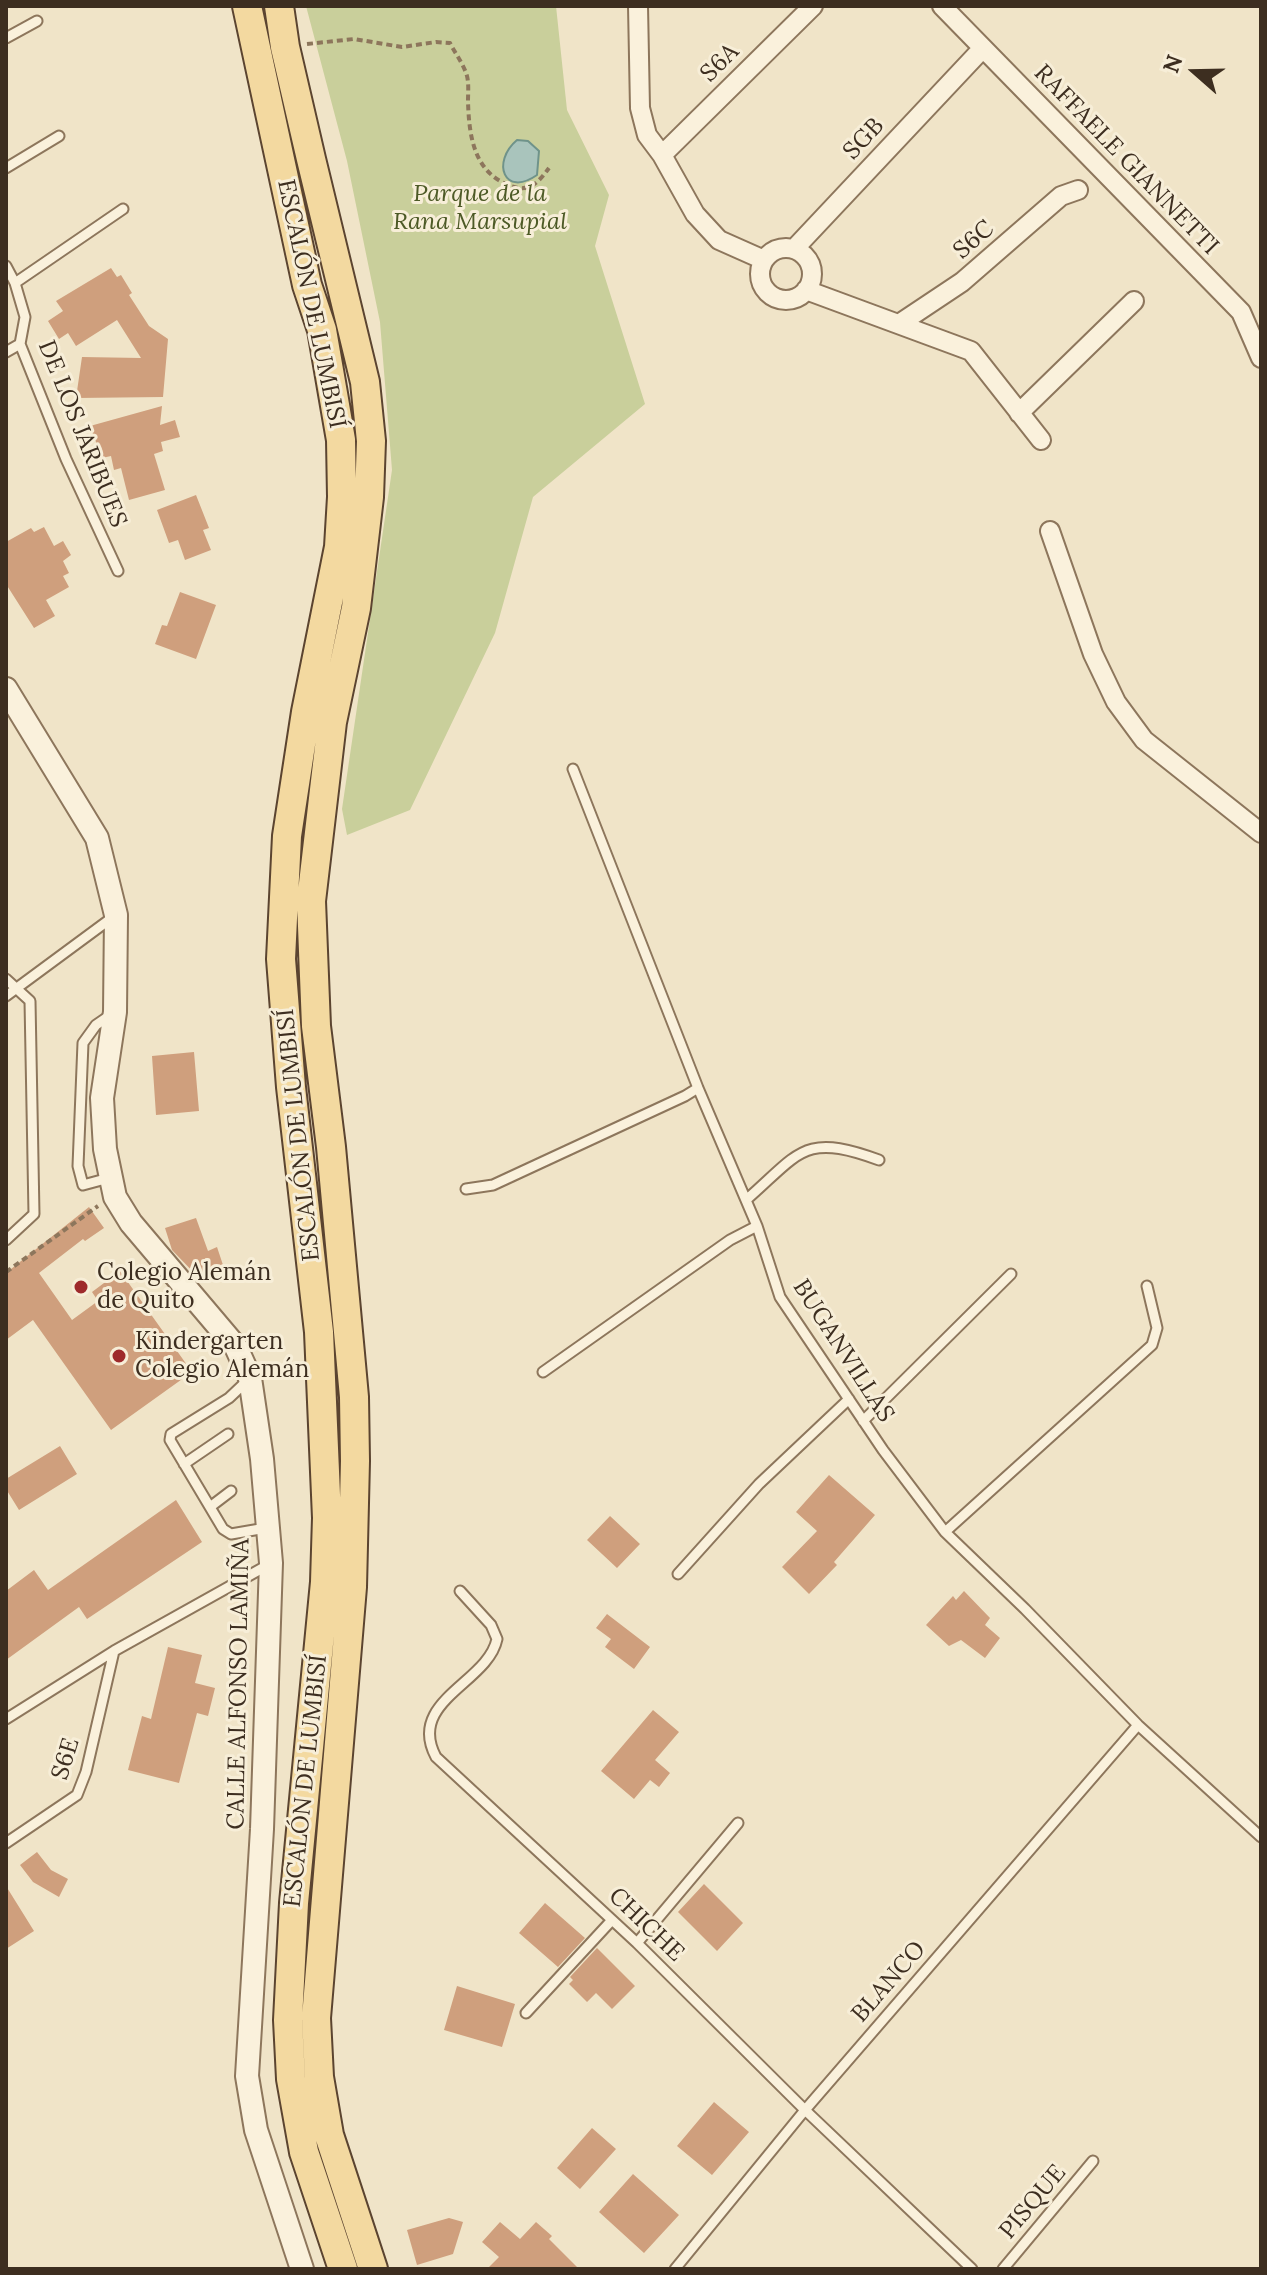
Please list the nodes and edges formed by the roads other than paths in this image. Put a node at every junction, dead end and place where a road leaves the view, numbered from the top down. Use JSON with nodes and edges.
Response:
{"nodes":[{"id":1,"x":247,"y":6,"type":"edge"},
{"id":2,"x":279,"y":6,"type":"edge"},
{"id":3,"x":638,"y":6,"type":"edge"},
{"id":4,"x":813,"y":6,"type":"edge"},
{"id":5,"x":942,"y":6,"type":"edge"},
{"id":6,"x":37,"y":21,"type":"dead end"},
{"id":7,"x":6,"y":38,"type":"edge"},
{"id":8,"x":976,"y":55,"type":"junction"},
{"id":9,"x":59,"y":136,"type":"dead end"},
{"id":10,"x":662,"y":155,"type":"junction"},
{"id":11,"x":6,"y":168,"type":"edge"},
{"id":12,"x":1078,"y":190,"type":"dead end"},
{"id":13,"x":123,"y":209,"type":"dead end"},
{"id":14,"x":794,"y":249,"type":"junction"},
{"id":15,"x":764,"y":260,"type":"junction"},
{"id":16,"x":6,"y":266,"type":"edge"},
{"id":17,"x":15,"y":283,"type":"junction"},
{"id":18,"x":806,"y":290,"type":"junction"},
{"id":19,"x":1134,"y":301,"type":"dead end"},
{"id":20,"x":899,"y":324,"type":"junction"},
{"id":21,"x":20,"y":344,"type":"junction"},
{"id":22,"x":6,"y":352,"type":"edge"},
{"id":23,"x":1260,"y":355,"type":"edge"},
{"id":24,"x":1019,"y":413,"type":"junction"},
{"id":25,"x":1041,"y":440,"type":"dead end"},
{"id":26,"x":1050,"y":531,"type":"dead end"},
{"id":27,"x":118,"y":571,"type":"dead end"},
{"id":28,"x":6,"y":689,"type":"edge"},
{"id":29,"x":573,"y":769,"type":"dead end"},
{"id":30,"x":1261,"y":833,"type":"edge"},
{"id":31,"x":116,"y":915,"type":"junction"},
{"id":32,"x":6,"y":979,"type":"edge"},
{"id":33,"x":18,"y":988,"type":"junction"},
{"id":34,"x":6,"y":996,"type":"edge"},
{"id":35,"x":698,"y":1088,"type":"junction"},
{"id":36,"x":879,"y":1160,"type":"dead end"},
{"id":37,"x":466,"y":1189,"type":"dead end"},
{"id":38,"x":746,"y":1200,"type":"junction"},
{"id":39,"x":757,"y":1226,"type":"junction"},
{"id":40,"x":6,"y":1240,"type":"edge"},
{"id":41,"x":1011,"y":1274,"type":"dead end"},
{"id":42,"x":1147,"y":1286,"type":"dead end"},
{"id":43,"x":543,"y":1372,"type":"dead end"},
{"id":44,"x":250,"y":1378,"type":"junction"},
{"id":45,"x":849,"y":1399,"type":"junction"},
{"id":46,"x":863,"y":1421,"type":"junction"},
{"id":47,"x":228,"y":1434,"type":"dead end"},
{"id":48,"x":184,"y":1464,"type":"junction"},
{"id":49,"x":231,"y":1491,"type":"dead end"},
{"id":50,"x":210,"y":1507,"type":"junction"},
{"id":51,"x":269,"y":1527,"type":"junction"},
{"id":52,"x":945,"y":1532,"type":"junction"},
{"id":53,"x":271,"y":1563,"type":"junction"},
{"id":54,"x":678,"y":1574,"type":"dead end"},
{"id":55,"x":460,"y":1591,"type":"dead end"},
{"id":56,"x":114,"y":1651,"type":"junction"},
{"id":57,"x":6,"y":1719,"type":"edge"},
{"id":58,"x":1138,"y":1725,"type":"junction"},
{"id":59,"x":738,"y":1823,"type":"dead end"},
{"id":60,"x":1261,"y":1837,"type":"edge"},
{"id":61,"x":6,"y":1843,"type":"edge"},
{"id":62,"x":612,"y":1920,"type":"junction"},
{"id":63,"x":637,"y":1943,"type":"junction"},
{"id":64,"x":526,"y":2013,"type":"dead end"},
{"id":65,"x":805,"y":2110,"type":"junction"},
{"id":66,"x":1093,"y":2161,"type":"dead end"},
{"id":67,"x":302,"y":2269,"type":"edge"},
{"id":68,"x":343,"y":2269,"type":"edge"},
{"id":69,"x":373,"y":2269,"type":"edge"},
{"id":70,"x":675,"y":2269,"type":"edge"},
{"id":71,"x":972,"y":2269,"type":"edge"},
{"id":72,"x":1003,"y":2269,"type":"edge"}],
"edges":[{"from":1,"to":68,"type":"main road","name":"ESCALÓN DE LUMBISÍ"},
{"from":2,"to":69,"type":"main road","name":"ESCALÓN DE LUMBISÍ"},
{"from":3,"to":10,"type":"street"},
{"from":4,"to":10,"type":"street","name":"S6A"},
{"from":5,"to":8,"type":"street","name":"RAFFAELE GIANNETTI"},
{"from":6,"to":7,"type":"lane"},
{"from":8,"to":14,"type":"street","name":"SGB"},
{"from":8,"to":23,"type":"street","name":"RAFFAELE GIANNETTI"},
{"from":9,"to":11,"type":"lane"},
{"from":10,"to":15,"type":"street"},
{"from":12,"to":20,"type":"street","name":"S6C"},
{"from":13,"to":17,"type":"lane"},
{"from":14,"to":15,"type":"street"},
{"from":14,"to":18,"type":"street"},
{"from":15,"to":18,"type":"street"},
{"from":16,"to":17,"type":"lane","name":"DE LOS JARIBUES"},
{"from":17,"to":21,"type":"lane","name":"DE LOS JARIBUES"},
{"from":18,"to":20,"type":"street"},
{"from":19,"to":24,"type":"street"},
{"from":20,"to":24,"type":"street"},
{"from":21,"to":22,"type":"lane"},
{"from":21,"to":27,"type":"lane","name":"DE LOS JARIBUES"},
{"from":24,"to":25,"type":"street"},
{"from":26,"to":30,"type":"street"},
{"from":28,"to":31,"type":"street","name":"CALLE ALFONSO LAMIÑA"},
{"from":29,"to":35,"type":"lane","name":"BUGANVILLAS"},
{"from":31,"to":33,"type":"lane"},
{"from":31,"to":44,"type":"street","name":"CALLE ALFONSO LAMIÑA"},
{"from":32,"to":33,"type":"lane"},
{"from":33,"to":34,"type":"lane"},
{"from":33,"to":40,"type":"lane"},
{"from":35,"to":37,"type":"lane"},
{"from":35,"to":38,"type":"lane","name":"BUGANVILLAS"},
{"from":36,"to":38,"type":"lane"},
{"from":38,"to":39,"type":"lane","name":"BUGANVILLAS"},
{"from":39,"to":43,"type":"lane"},
{"from":39,"to":45,"type":"lane","name":"BUGANVILLAS"},
{"from":41,"to":46,"type":"lane"},
{"from":42,"to":52,"type":"lane"},
{"from":44,"to":48,"type":"lane"},
{"from":44,"to":51,"type":"street","name":"CALLE ALFONSO LAMIÑA"},
{"from":45,"to":46,"type":"lane","name":"BUGANVILLAS"},
{"from":45,"to":54,"type":"lane"},
{"from":46,"to":52,"type":"lane","name":"BUGANVILLAS"},
{"from":47,"to":48,"type":"lane"},
{"from":48,"to":50,"type":"lane"},
{"from":49,"to":50,"type":"lane"},
{"from":50,"to":51,"type":"lane"},
{"from":51,"to":53,"type":"street","name":"CALLE ALFONSO LAMIÑA"},
{"from":52,"to":58,"type":"lane","name":"BUGANVILLAS"},
{"from":53,"to":56,"type":"lane"},
{"from":53,"to":67,"type":"street","name":"CALLE ALFONSO LAMIÑA"},
{"from":55,"to":62,"type":"lane","name":"CHICHE"},
{"from":56,"to":57,"type":"lane"},
{"from":56,"to":61,"type":"lane","name":"S6E"},
{"from":58,"to":60,"type":"lane","name":"BUGANVILLAS"},
{"from":58,"to":65,"type":"lane","name":"BLANCO"},
{"from":59,"to":63,"type":"lane"},
{"from":62,"to":63,"type":"lane","name":"CHICHE"},
{"from":62,"to":64,"type":"lane"},
{"from":63,"to":65,"type":"lane","name":"CHICHE"},
{"from":65,"to":70,"type":"lane","name":"BLANCO"},
{"from":65,"to":71,"type":"lane","name":"CHICHE"},
{"from":66,"to":72,"type":"lane","name":"PISQUE"}]}
